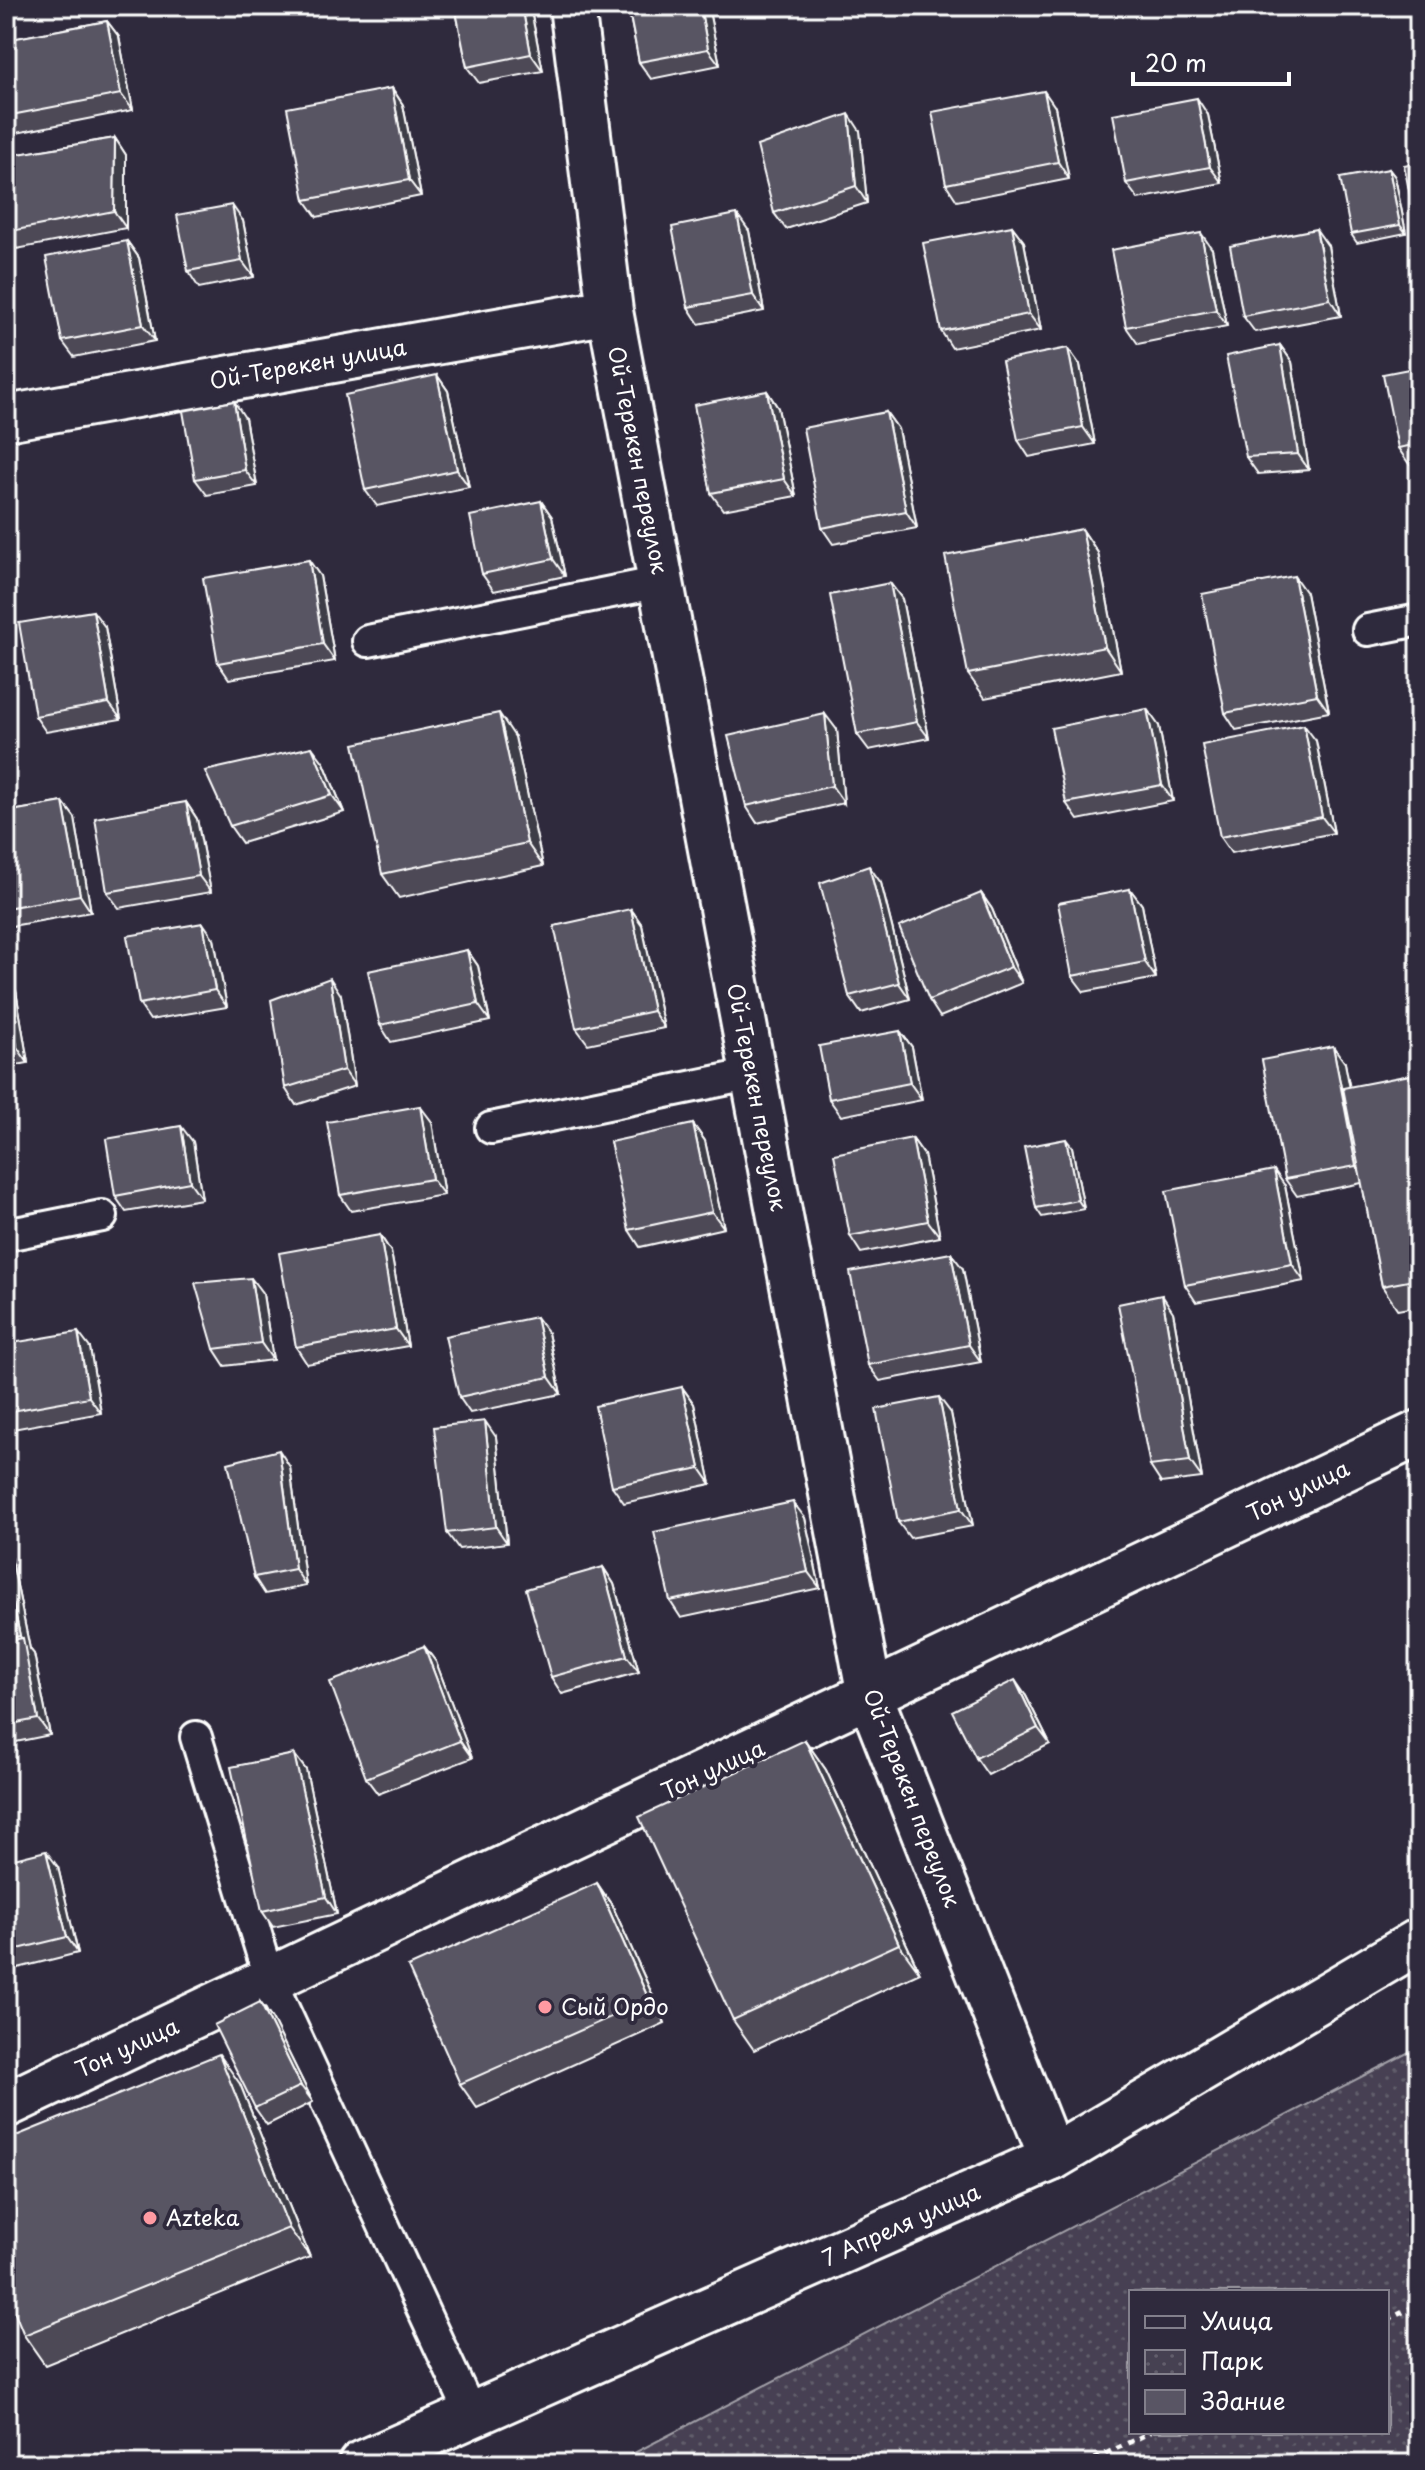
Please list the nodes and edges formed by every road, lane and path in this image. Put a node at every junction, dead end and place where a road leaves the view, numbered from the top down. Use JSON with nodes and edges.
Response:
{"nodes":[{"id":1,"x":572,"y":6,"type":"edge"},
{"id":2,"x":610,"y":311,"type":"junction"},
{"id":3,"x":6,"y":418,"type":"edge"},
{"id":4,"x":661,"y":582,"type":"junction"},
{"id":5,"x":1419,"y":620,"type":"edge"},
{"id":6,"x":1368,"y":630,"type":"dead end"},
{"id":7,"x":368,"y":641,"type":"dead end"},
{"id":8,"x":753,"y":1074,"type":"junction"},
{"id":9,"x":491,"y":1128,"type":"dead end"},
{"id":10,"x":102,"y":1216,"type":"dead end"},
{"id":11,"x":6,"y":1235,"type":"edge"},
{"id":12,"x":1419,"y":1433,"type":"edge"},
{"id":13,"x":870,"y":1696,"type":"junction"},
{"id":14,"x":196,"y":1737,"type":"dead end"},
{"id":15,"x":1419,"y":1941,"type":"edge"},
{"id":16,"x":270,"y":1980,"type":"junction"},
{"id":17,"x":6,"y":2105,"type":"edge"},
{"id":18,"x":1052,"y":2158,"type":"junction"},
{"id":19,"x":1419,"y":2304,"type":"edge"},
{"id":20,"x":1389,"y":2319,"type":"edge"},
{"id":21,"x":471,"y":2414,"type":"junction"},
{"id":22,"x":1147,"y":2434,"type":"edge"},
{"id":23,"x":361,"y":2464,"type":"edge"},
{"id":24,"x":1084,"y":2464,"type":"edge"}],
"edges":[{"from":1,"to":2,"type":"street","name":"Ой-Терекен переулок"},
{"from":2,"to":3,"type":"street","name":"Ой-Терекен улица"},
{"from":2,"to":4,"type":"street","name":"Ой-Терекен переулок"},
{"from":4,"to":7,"type":"lane"},
{"from":4,"to":8,"type":"street","name":"Ой-Терекен переулок"},
{"from":5,"to":6,"type":"lane"},
{"from":8,"to":9,"type":"lane"},
{"from":8,"to":13,"type":"street","name":"Ой-Терекен переулок"},
{"from":10,"to":11,"type":"lane"},
{"from":12,"to":13,"type":"street","name":"Тон улица"},
{"from":13,"to":16,"type":"street","name":"Тон улица"},
{"from":13,"to":18,"type":"street","name":"Ой-Терекен переулок"},
{"from":14,"to":16,"type":"lane"},
{"from":15,"to":18,"type":"street","name":"7 Апреля улица"},
{"from":16,"to":17,"type":"street","name":"Тон улица"},
{"from":16,"to":21,"type":"lane"},
{"from":18,"to":21,"type":"street","name":"7 Апреля улица"},
{"from":19,"to":20,"type":"path"},
{"from":21,"to":23,"type":"street","name":"7 Апреля улица"},
{"from":22,"to":24,"type":"path"}]}
